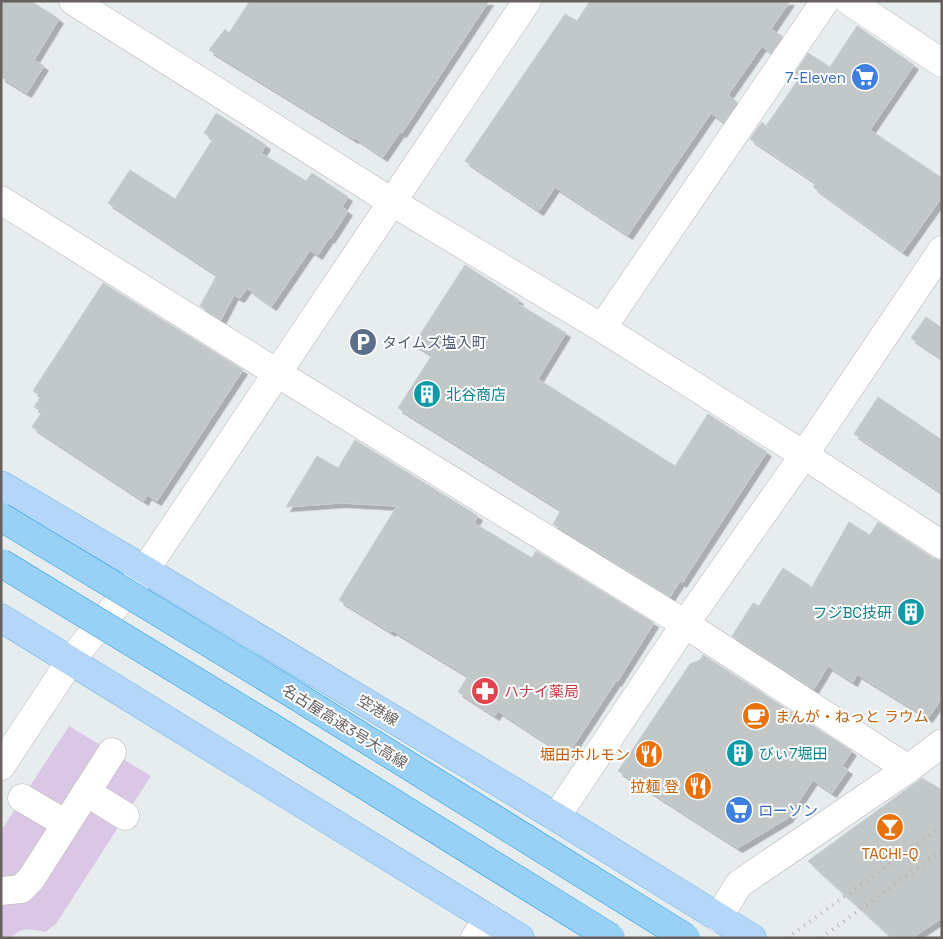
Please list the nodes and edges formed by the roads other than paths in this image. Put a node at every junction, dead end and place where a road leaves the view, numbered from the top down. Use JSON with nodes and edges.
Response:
{"nodes":[{"id":1,"x":73,"y":1,"type":"edge"},
{"id":2,"x":527,"y":1,"type":"edge"},
{"id":3,"x":825,"y":1,"type":"edge"},
{"id":4,"x":849,"y":1,"type":"edge"},
{"id":5,"x":942,"y":63,"type":"edge"},
{"id":6,"x":1,"y":200,"type":"edge"},
{"id":7,"x":392,"y":202,"type":"junction"},
{"id":8,"x":942,"y":250,"type":"edge"},
{"id":9,"x":602,"y":328,"type":"junction"},
{"id":10,"x":277,"y":373,"type":"junction"},
{"id":11,"x":804,"y":455,"type":"junction"},
{"id":12,"x":1,"y":485,"type":"edge"},
{"id":13,"x":1,"y":517,"type":"edge"},
{"id":14,"x":942,"y":545,"type":"edge"},
{"id":15,"x":1,"y":563,"type":"edge"},
{"id":16,"x":145,"y":570,"type":"junction"},
{"id":17,"x":1,"y":618,"type":"edge"},
{"id":18,"x":685,"y":624,"type":"junction"},
{"id":19,"x":70,"y":660,"type":"junction"},
{"id":20,"x":942,"y":743,"type":"edge"},
{"id":21,"x":112,"y":752,"type":"dead end"},
{"id":22,"x":1,"y":766,"type":"edge"},
{"id":23,"x":908,"y":769,"type":"junction"},
{"id":24,"x":86,"y":792,"type":"junction"},
{"id":25,"x":22,"y":798,"type":"dead end"},
{"id":26,"x":125,"y":816,"type":"dead end"},
{"id":27,"x":556,"y":817,"type":"junction"},
{"id":28,"x":66,"y":824,"type":"junction"},
{"id":29,"x":1,"y":890,"type":"edge"},
{"id":30,"x":718,"y":918,"type":"junction"},
{"id":31,"x":482,"y":928,"type":"edge"},
{"id":32,"x":520,"y":938,"type":"edge"},
{"id":33,"x":611,"y":938,"type":"edge"},
{"id":34,"x":686,"y":938,"type":"edge"},
{"id":35,"x":752,"y":938,"type":"edge"}],
"edges":[{"from":1,"to":7,"type":"street"},
{"from":2,"to":7,"type":"street"},
{"from":3,"to":9,"type":"street"},
{"from":4,"to":5,"type":"street"},
{"from":6,"to":10,"type":"street"},
{"from":7,"to":9,"type":"street"},
{"from":7,"to":10,"type":"street"},
{"from":8,"to":11,"type":"street"},
{"from":9,"to":11,"type":"street"},
{"from":10,"to":16,"type":"street"},
{"from":10,"to":18,"type":"street"},
{"from":11,"to":14,"type":"street"},
{"from":11,"to":18,"type":"street"},
{"from":12,"to":16,"type":"main road","name":"空港線"},
{"from":13,"to":34,"type":"highway","name":"名古屋高速3号大高線","bridge":true},
{"from":15,"to":33,"type":"highway","bridge":true},
{"from":16,"to":19,"type":"street"},
{"from":16,"to":27,"type":"main road","name":"空港線"},
{"from":17,"to":19,"type":"main road"},
{"from":18,"to":23,"type":"street"},
{"from":18,"to":27,"type":"street"},
{"from":19,"to":22,"type":"street"},
{"from":19,"to":31,"type":"main road"},
{"from":20,"to":23,"type":"street"},
{"from":21,"to":24,"type":"street"},
{"from":23,"to":30,"type":"street"},
{"from":24,"to":26,"type":"street"},
{"from":24,"to":28,"type":"street"},
{"from":25,"to":28,"type":"street"},
{"from":27,"to":30,"type":"main road","name":"空港線"},
{"from":28,"to":29,"type":"street"},
{"from":30,"to":35,"type":"main road","name":"空港線"},
{"from":31,"to":32,"type":"main road"}]}
